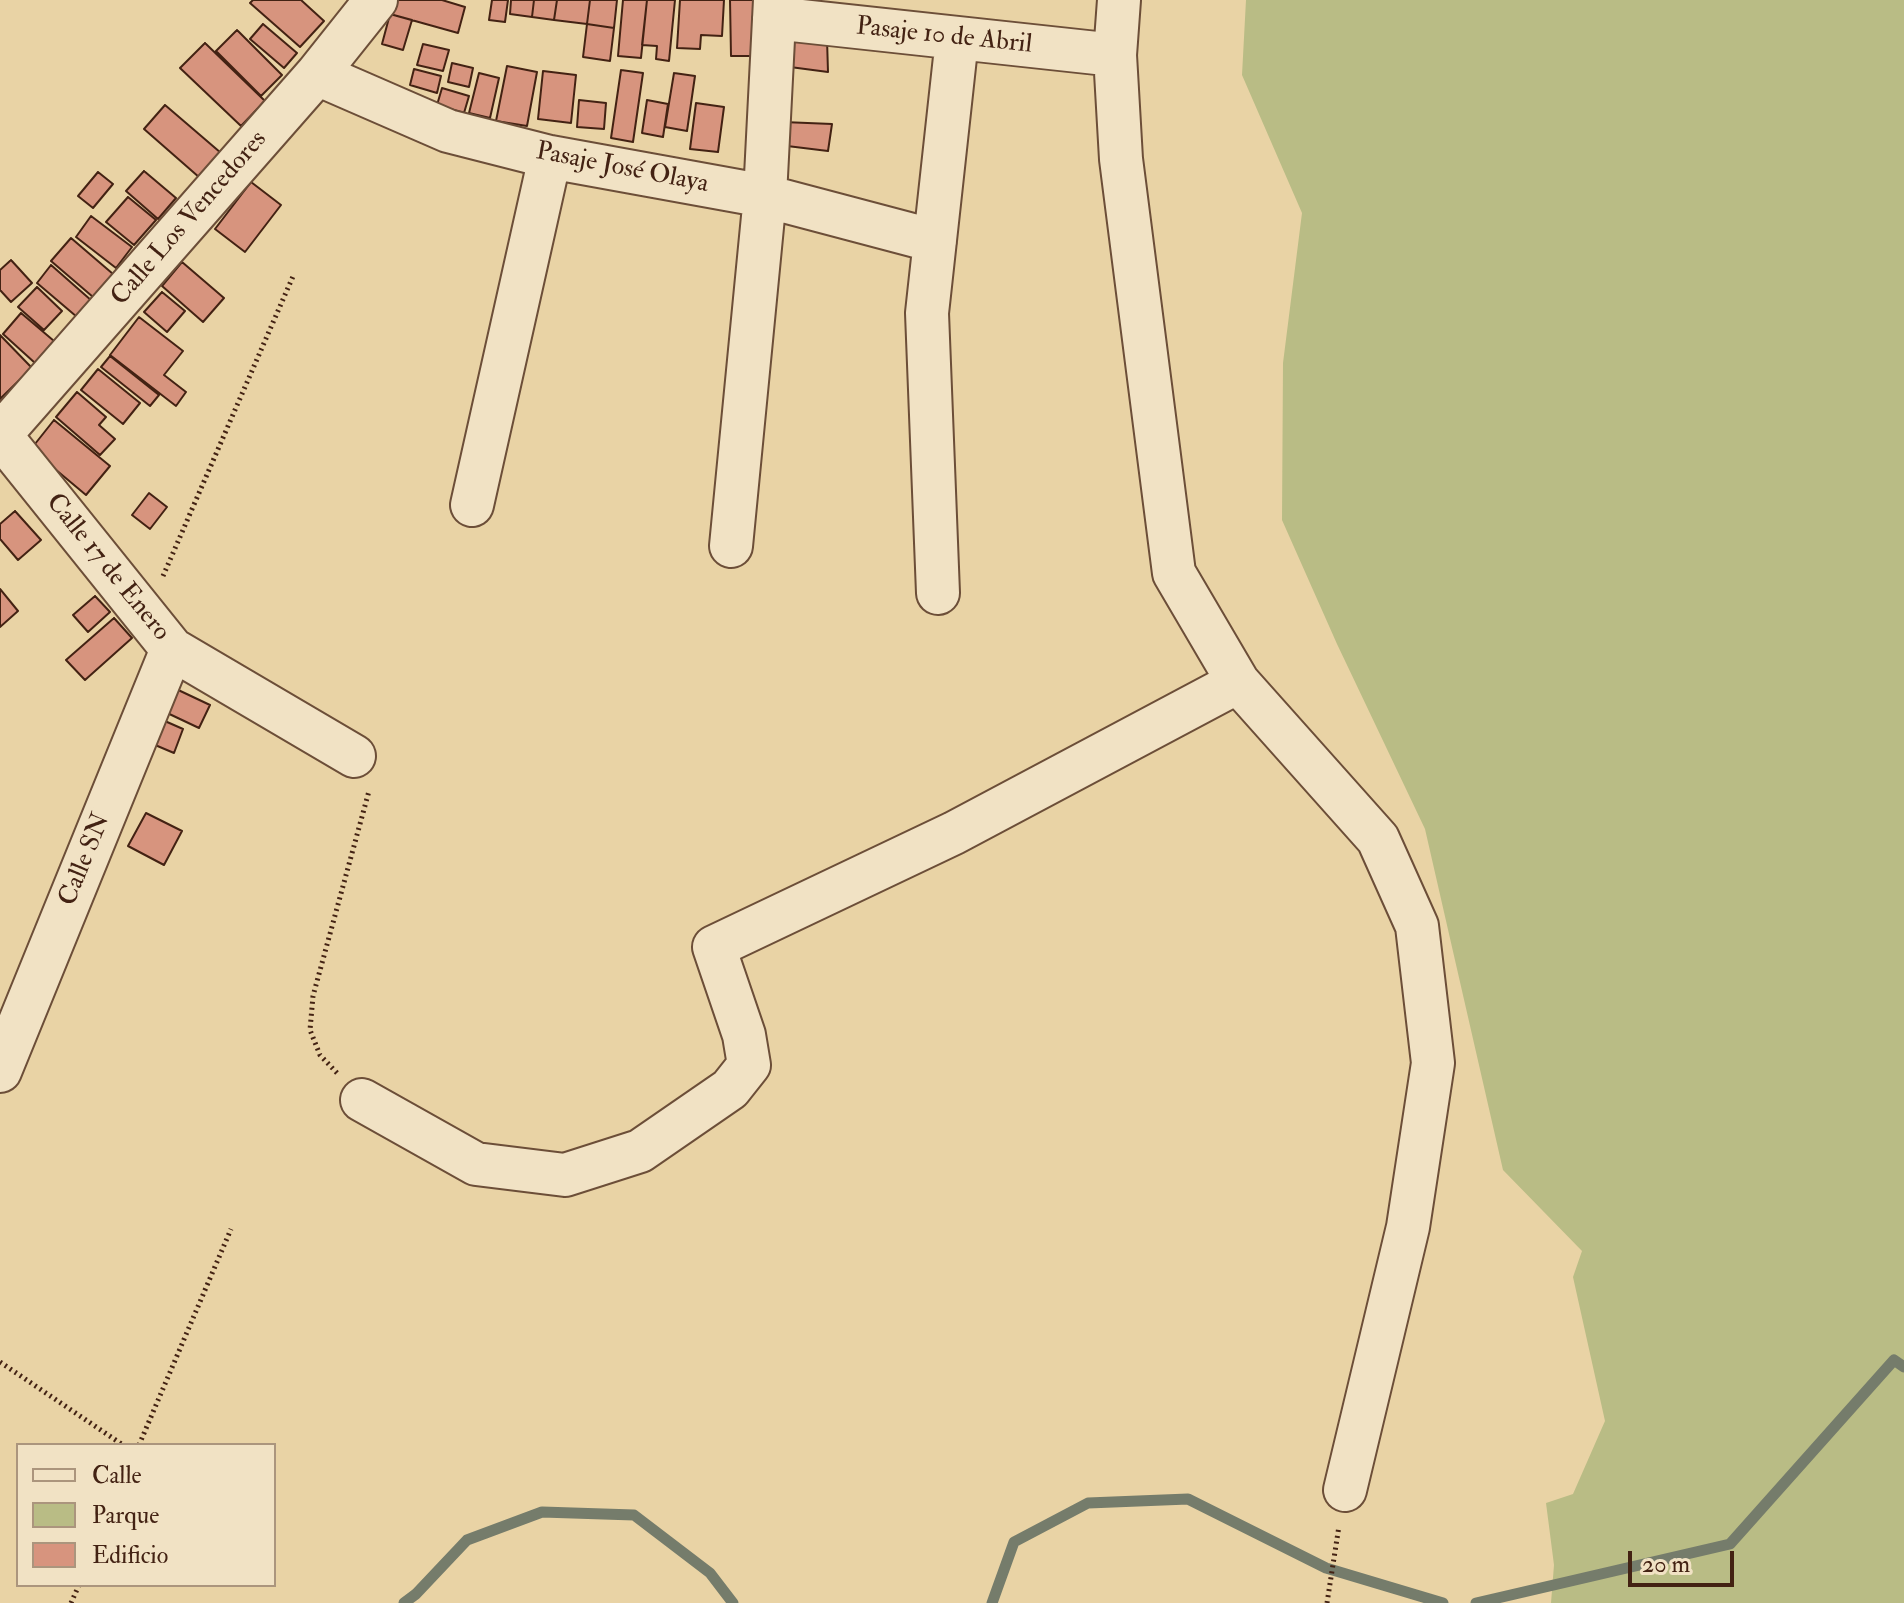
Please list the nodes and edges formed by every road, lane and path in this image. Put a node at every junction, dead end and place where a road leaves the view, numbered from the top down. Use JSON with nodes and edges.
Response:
{"nodes":[{"id":1,"x":376,"y":0,"type":"edge"},
{"id":2,"x":1119,"y":0,"type":"edge"},
{"id":3,"x":774,"y":9,"type":"edge"},
{"id":4,"x":957,"y":39,"type":"junction"},
{"id":5,"x":1115,"y":55,"type":"junction"},
{"id":6,"x":317,"y":74,"type":"junction"},
{"id":7,"x":550,"y":157,"type":"junction"},
{"id":8,"x":765,"y":196,"type":"junction"},
{"id":9,"x":935,"y":241,"type":"junction"},
{"id":10,"x":294,"y":274,"type":"dead end"},
{"id":11,"x":0,"y":435,"type":"edge"},
{"id":12,"x":472,"y":505,"type":"dead end"},
{"id":13,"x":731,"y":546,"type":"dead end"},
{"id":14,"x":938,"y":593,"type":"dead end"},
{"id":15,"x":145,"y":617,"type":"junction"},
{"id":16,"x":172,"y":649,"type":"junction"},
{"id":17,"x":1238,"y":682,"type":"junction"},
{"id":18,"x":354,"y":756,"type":"joint"},
{"id":19,"x":0,"y":1071,"type":"edge"},
{"id":20,"x":362,"y":1100,"type":"joint"},
{"id":21,"x":231,"y":1229,"type":"dead end"},
{"id":22,"x":0,"y":1362,"type":"edge"},
{"id":23,"x":120,"y":1443,"type":"edge"},
{"id":24,"x":140,"y":1443,"type":"edge"},
{"id":25,"x":1345,"y":1490,"type":"joint"},
{"id":26,"x":1327,"y":1603,"type":"edge"}],
"edges":[{"from":1,"to":6,"type":"street","name":"Calle Los Vencedores"},
{"from":2,"to":5,"type":"street"},
{"from":3,"to":4,"type":"street","name":"Pasaje 10 de Abril"},
{"from":3,"to":8,"type":"street"},
{"from":4,"to":5,"type":"street","name":"Pasaje 10 de Abril"},
{"from":4,"to":9,"type":"street"},
{"from":5,"to":17,"type":"street"},
{"from":6,"to":7,"type":"street","name":"Pasaje José Olaya"},
{"from":6,"to":11,"type":"street","name":"Calle Los Vencedores"},
{"from":7,"to":8,"type":"street","name":"Pasaje José Olaya"},
{"from":7,"to":12,"type":"street"},
{"from":8,"to":9,"type":"street","name":"Pasaje José Olaya"},
{"from":8,"to":13,"type":"street"},
{"from":9,"to":14,"type":"street"},
{"from":10,"to":15,"type":"path"},
{"from":11,"to":15,"type":"street","name":"Calle 17 de Enero"},
{"from":15,"to":16,"type":"street","name":"Calle 17 de Enero"},
{"from":16,"to":18,"type":"street","name":"Calle 17 de Enero"},
{"from":16,"to":19,"type":"street","name":"Calle SN"},
{"from":17,"to":20,"type":"street"},
{"from":17,"to":25,"type":"street"},
{"from":18,"to":20,"type":"path"},
{"from":21,"to":24,"type":"path"},
{"from":22,"to":23,"type":"path"},
{"from":25,"to":26,"type":"path"}]}
